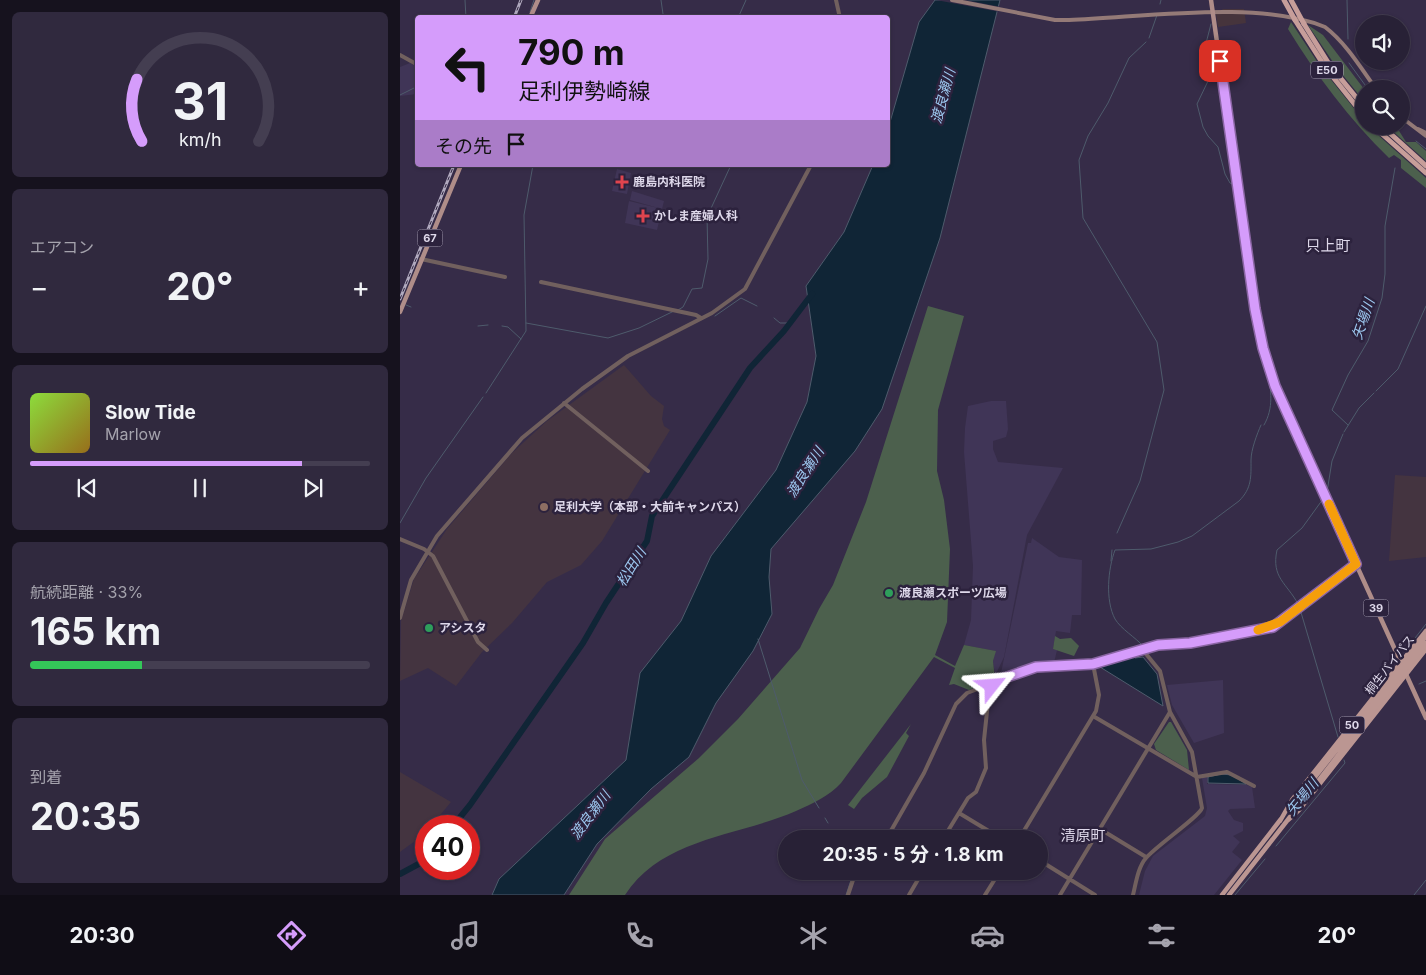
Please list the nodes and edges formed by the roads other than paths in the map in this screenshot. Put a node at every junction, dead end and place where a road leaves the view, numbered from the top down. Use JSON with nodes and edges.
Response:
{"nodes":[{"id":1,"x":538,"y":0,"type":"edge"},
{"id":2,"x":836,"y":0,"type":"edge"},
{"id":3,"x":952,"y":0,"type":"edge"},
{"id":4,"x":1291,"y":0,"type":"edge"},
{"id":5,"x":1211,"y":2,"type":"edge"},
{"id":6,"x":1282,"y":2,"type":"edge"},
{"id":7,"x":1218,"y":3,"type":"dead end"},
{"id":8,"x":1205,"y":4,"type":"dead end"},
{"id":9,"x":1174,"y":8,"type":"dead end"},
{"id":10,"x":1306,"y":14,"type":"dead end"},
{"id":11,"x":531,"y":15,"type":"edge"},
{"id":12,"x":839,"y":15,"type":"edge"},
{"id":13,"x":1311,"y":17,"type":"dead end"},
{"id":14,"x":400,"y":55,"type":"edge"},
{"id":15,"x":415,"y":63,"type":"edge"},
{"id":16,"x":1369,"y":80,"type":"edge"},
{"id":17,"x":1355,"y":96,"type":"edge"},
{"id":18,"x":1355,"y":105,"type":"edge"},
{"id":19,"x":1410,"y":124,"type":"edge"},
{"id":20,"x":1384,"y":135,"type":"edge"},
{"id":21,"x":1392,"y":135,"type":"edge"},
{"id":22,"x":1426,"y":135,"type":"edge"},
{"id":23,"x":1426,"y":166,"type":"edge"},
{"id":24,"x":461,"y":167,"type":"edge"},
{"id":25,"x":810,"y":167,"type":"edge"},
{"id":26,"x":1426,"y":173,"type":"edge"},
{"id":27,"x":421,"y":259,"type":"junction"},
{"id":28,"x":505,"y":277,"type":"dead end"},
{"id":29,"x":541,"y":282,"type":"dead end"},
{"id":30,"x":400,"y":312,"type":"edge"},
{"id":31,"x":701,"y":318,"type":"junction"},
{"id":32,"x":564,"y":403,"type":"junction"},
{"id":33,"x":648,"y":471,"type":"dead end"},
{"id":34,"x":400,"y":538,"type":"edge"},
{"id":35,"x":428,"y":551,"type":"junction"},
{"id":36,"x":1356,"y":564,"type":"junction"},
{"id":37,"x":400,"y":618,"type":"edge"},
{"id":38,"x":1426,"y":630,"type":"edge"},
{"id":39,"x":1426,"y":636,"type":"edge"},
{"id":40,"x":1426,"y":642,"type":"edge"},
{"id":41,"x":1142,"y":649,"type":"junction"},
{"id":42,"x":1426,"y":649,"type":"edge"},
{"id":43,"x":487,"y":650,"type":"dead end"},
{"id":44,"x":1400,"y":662,"type":"junction"},
{"id":45,"x":1093,"y":664,"type":"junction"},
{"id":46,"x":1406,"y":675,"type":"junction"},
{"id":47,"x":990,"y":683,"type":"junction"},
{"id":48,"x":1170,"y":712,"type":"junction"},
{"id":49,"x":1093,"y":716,"type":"junction"},
{"id":50,"x":1426,"y":718,"type":"edge"},
{"id":51,"x":1351,"y":735,"type":"junction"},
{"id":52,"x":1147,"y":749,"type":"junction"},
{"id":53,"x":1197,"y":777,"type":"junction"},
{"id":54,"x":1254,"y":786,"type":"dead end"},
{"id":55,"x":959,"y":813,"type":"junction"},
{"id":56,"x":1288,"y":820,"type":"junction"},
{"id":57,"x":1280,"y":821,"type":"junction"},
{"id":58,"x":891,"y":830,"type":"edge"},
{"id":59,"x":949,"y":830,"type":"edge"},
{"id":60,"x":987,"y":830,"type":"edge"},
{"id":61,"x":1024,"y":830,"type":"edge"},
{"id":62,"x":1100,"y":830,"type":"junction"},
{"id":63,"x":1146,"y":857,"type":"junction"},
{"id":64,"x":1048,"y":866,"type":"edge"},
{"id":65,"x":1069,"y":879,"type":"junction"},
{"id":66,"x":853,"y":880,"type":"edge"},
{"id":67,"x":919,"y":880,"type":"edge"},
{"id":68,"x":994,"y":880,"type":"edge"},
{"id":69,"x":848,"y":895,"type":"edge"},
{"id":70,"x":910,"y":895,"type":"edge"},
{"id":71,"x":985,"y":895,"type":"edge"},
{"id":72,"x":1060,"y":895,"type":"edge"},
{"id":73,"x":1095,"y":895,"type":"edge"},
{"id":74,"x":1132,"y":895,"type":"edge"},
{"id":75,"x":1222,"y":895,"type":"edge"},
{"id":76,"x":1229,"y":895,"type":"edge"}],
"edges":[{"from":1,"to":11,"type":"main road"},
{"from":2,"to":12,"type":"street"},
{"from":3,"to":9,"type":"main road"},
{"from":4,"to":17,"type":"highway","number":"E50","bridge":true},
{"from":5,"to":7,"type":"main road"},
{"from":5,"to":8,"type":"main road"},
{"from":5,"to":36,"type":"main road","number":"39"},
{"from":6,"to":10,"type":"main road"},
{"from":6,"to":18,"type":"highway","number":"E50","bridge":true},
{"from":13,"to":16,"type":"main road"},
{"from":14,"to":15,"type":"street"},
{"from":19,"to":22,"type":"main road"},
{"from":20,"to":26,"type":"highway"},
{"from":21,"to":23,"type":"highway"},
{"from":24,"to":27,"type":"main road","number":"67"},
{"from":25,"to":31,"type":"street"},
{"from":27,"to":28,"type":"street"},
{"from":27,"to":30,"type":"main road","number":"67"},
{"from":29,"to":31,"type":"street"},
{"from":31,"to":32,"type":"street"},
{"from":32,"to":33,"type":"street"},
{"from":32,"to":35,"type":"street"},
{"from":34,"to":35,"type":"street"},
{"from":35,"to":37,"type":"street"},
{"from":35,"to":43,"type":"street"},
{"from":36,"to":41,"type":"street"},
{"from":36,"to":44,"type":"main road","number":"39"},
{"from":38,"to":44,"type":"highway","number":"50"},
{"from":39,"to":51,"type":"highway","name":"桐生バイパス","number":"50","bridge":true},
{"from":40,"to":51,"type":"highway","name":"桐生バイパス","number":"50","bridge":true},
{"from":41,"to":45,"type":"street"},
{"from":41,"to":48,"type":"street"},
{"from":42,"to":46,"type":"highway","number":"50"},
{"from":44,"to":46,"type":"main road","number":"39"},
{"from":44,"to":57,"type":"highway","number":"50"},
{"from":45,"to":47,"type":"street"},
{"from":45,"to":49,"type":"street"},
{"from":46,"to":50,"type":"main road","number":"39"},
{"from":46,"to":56,"type":"highway","number":"50"},
{"from":47,"to":55,"type":"street"},
{"from":47,"to":58,"type":"street"},
{"from":48,"to":52,"type":"street"},
{"from":48,"to":53,"type":"street"},
{"from":49,"to":52,"type":"street"},
{"from":49,"to":61,"type":"street"},
{"from":51,"to":56,"type":"highway","name":"桐生バイパス","number":"50"},
{"from":51,"to":57,"type":"highway","name":"桐生バイパス","number":"50"},
{"from":52,"to":53,"type":"street"},
{"from":52,"to":62,"type":"street"},
{"from":53,"to":54,"type":"street"},
{"from":53,"to":63,"type":"street"},
{"from":55,"to":59,"type":"street"},
{"from":55,"to":60,"type":"street"},
{"from":56,"to":76,"type":"highway","name":"桐生バイパス","number":"50"},
{"from":57,"to":75,"type":"highway","name":"桐生バイパス","number":"50"},
{"from":62,"to":63,"type":"street"},
{"from":62,"to":65,"type":"street"},
{"from":63,"to":74,"type":"street"},
{"from":64,"to":65,"type":"street"},
{"from":65,"to":72,"type":"street"},
{"from":65,"to":73,"type":"street"},
{"from":66,"to":69,"type":"street"},
{"from":67,"to":70,"type":"street"},
{"from":68,"to":71,"type":"street"}]}
